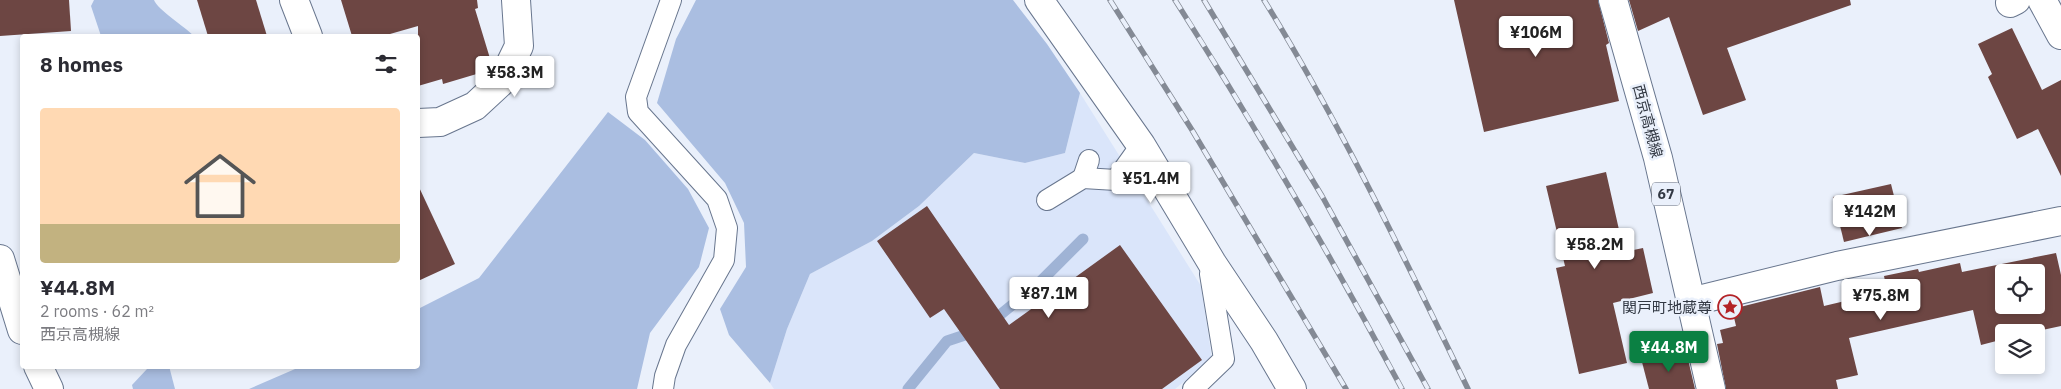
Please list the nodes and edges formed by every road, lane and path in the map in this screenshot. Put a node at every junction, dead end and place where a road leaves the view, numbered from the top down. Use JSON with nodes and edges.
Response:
{"nodes":[{"id":1,"x":294,"y":0,"type":"edge"},
{"id":2,"x":516,"y":0,"type":"edge"},
{"id":3,"x":671,"y":0,"type":"edge"},
{"id":4,"x":1039,"y":0,"type":"edge"},
{"id":5,"x":1613,"y":0,"type":"edge"},
{"id":6,"x":2042,"y":0,"type":"edge"},
{"id":7,"x":307,"y":34,"type":"edge"},
{"id":8,"x":2061,"y":35,"type":"edge"},
{"id":9,"x":420,"y":123,"type":"edge"},
{"id":10,"x":1141,"y":144,"type":"junction"},
{"id":11,"x":1048,"y":200,"type":"dead end"},
{"id":12,"x":2061,"y":220,"type":"edge"},
{"id":13,"x":0,"y":259,"type":"edge"},
{"id":14,"x":1212,"y":263,"type":"junction"},
{"id":15,"x":17,"y":294,"type":"edge"},
{"id":16,"x":1690,"y":302,"type":"junction"},
{"id":17,"x":20,"y":316,"type":"edge"},
{"id":18,"x":39,"y":369,"type":"edge"},
{"id":19,"x":49,"y":389,"type":"edge"},
{"id":20,"x":663,"y":389,"type":"edge"},
{"id":21,"x":1193,"y":389,"type":"edge"},
{"id":22,"x":1292,"y":389,"type":"edge"},
{"id":23,"x":1711,"y":389,"type":"edge"}],
"edges":[{"from":1,"to":7,"type":"street"},
{"from":2,"to":9,"type":"street"},
{"from":3,"to":20,"type":"lane"},
{"from":4,"to":10,"type":"street"},
{"from":5,"to":16,"type":"street","name":"西京高槻線","number":"67"},
{"from":6,"to":8,"type":"street"},
{"from":10,"to":11,"type":"lane"},
{"from":10,"to":14,"type":"street"},
{"from":12,"to":16,"type":"street"},
{"from":13,"to":15,"type":"street"},
{"from":14,"to":21,"type":"lane"},
{"from":14,"to":22,"type":"street"},
{"from":15,"to":17,"type":"street"},
{"from":16,"to":23,"type":"street","name":"西京高槻線","number":"67"},
{"from":18,"to":19,"type":"street"}]}
